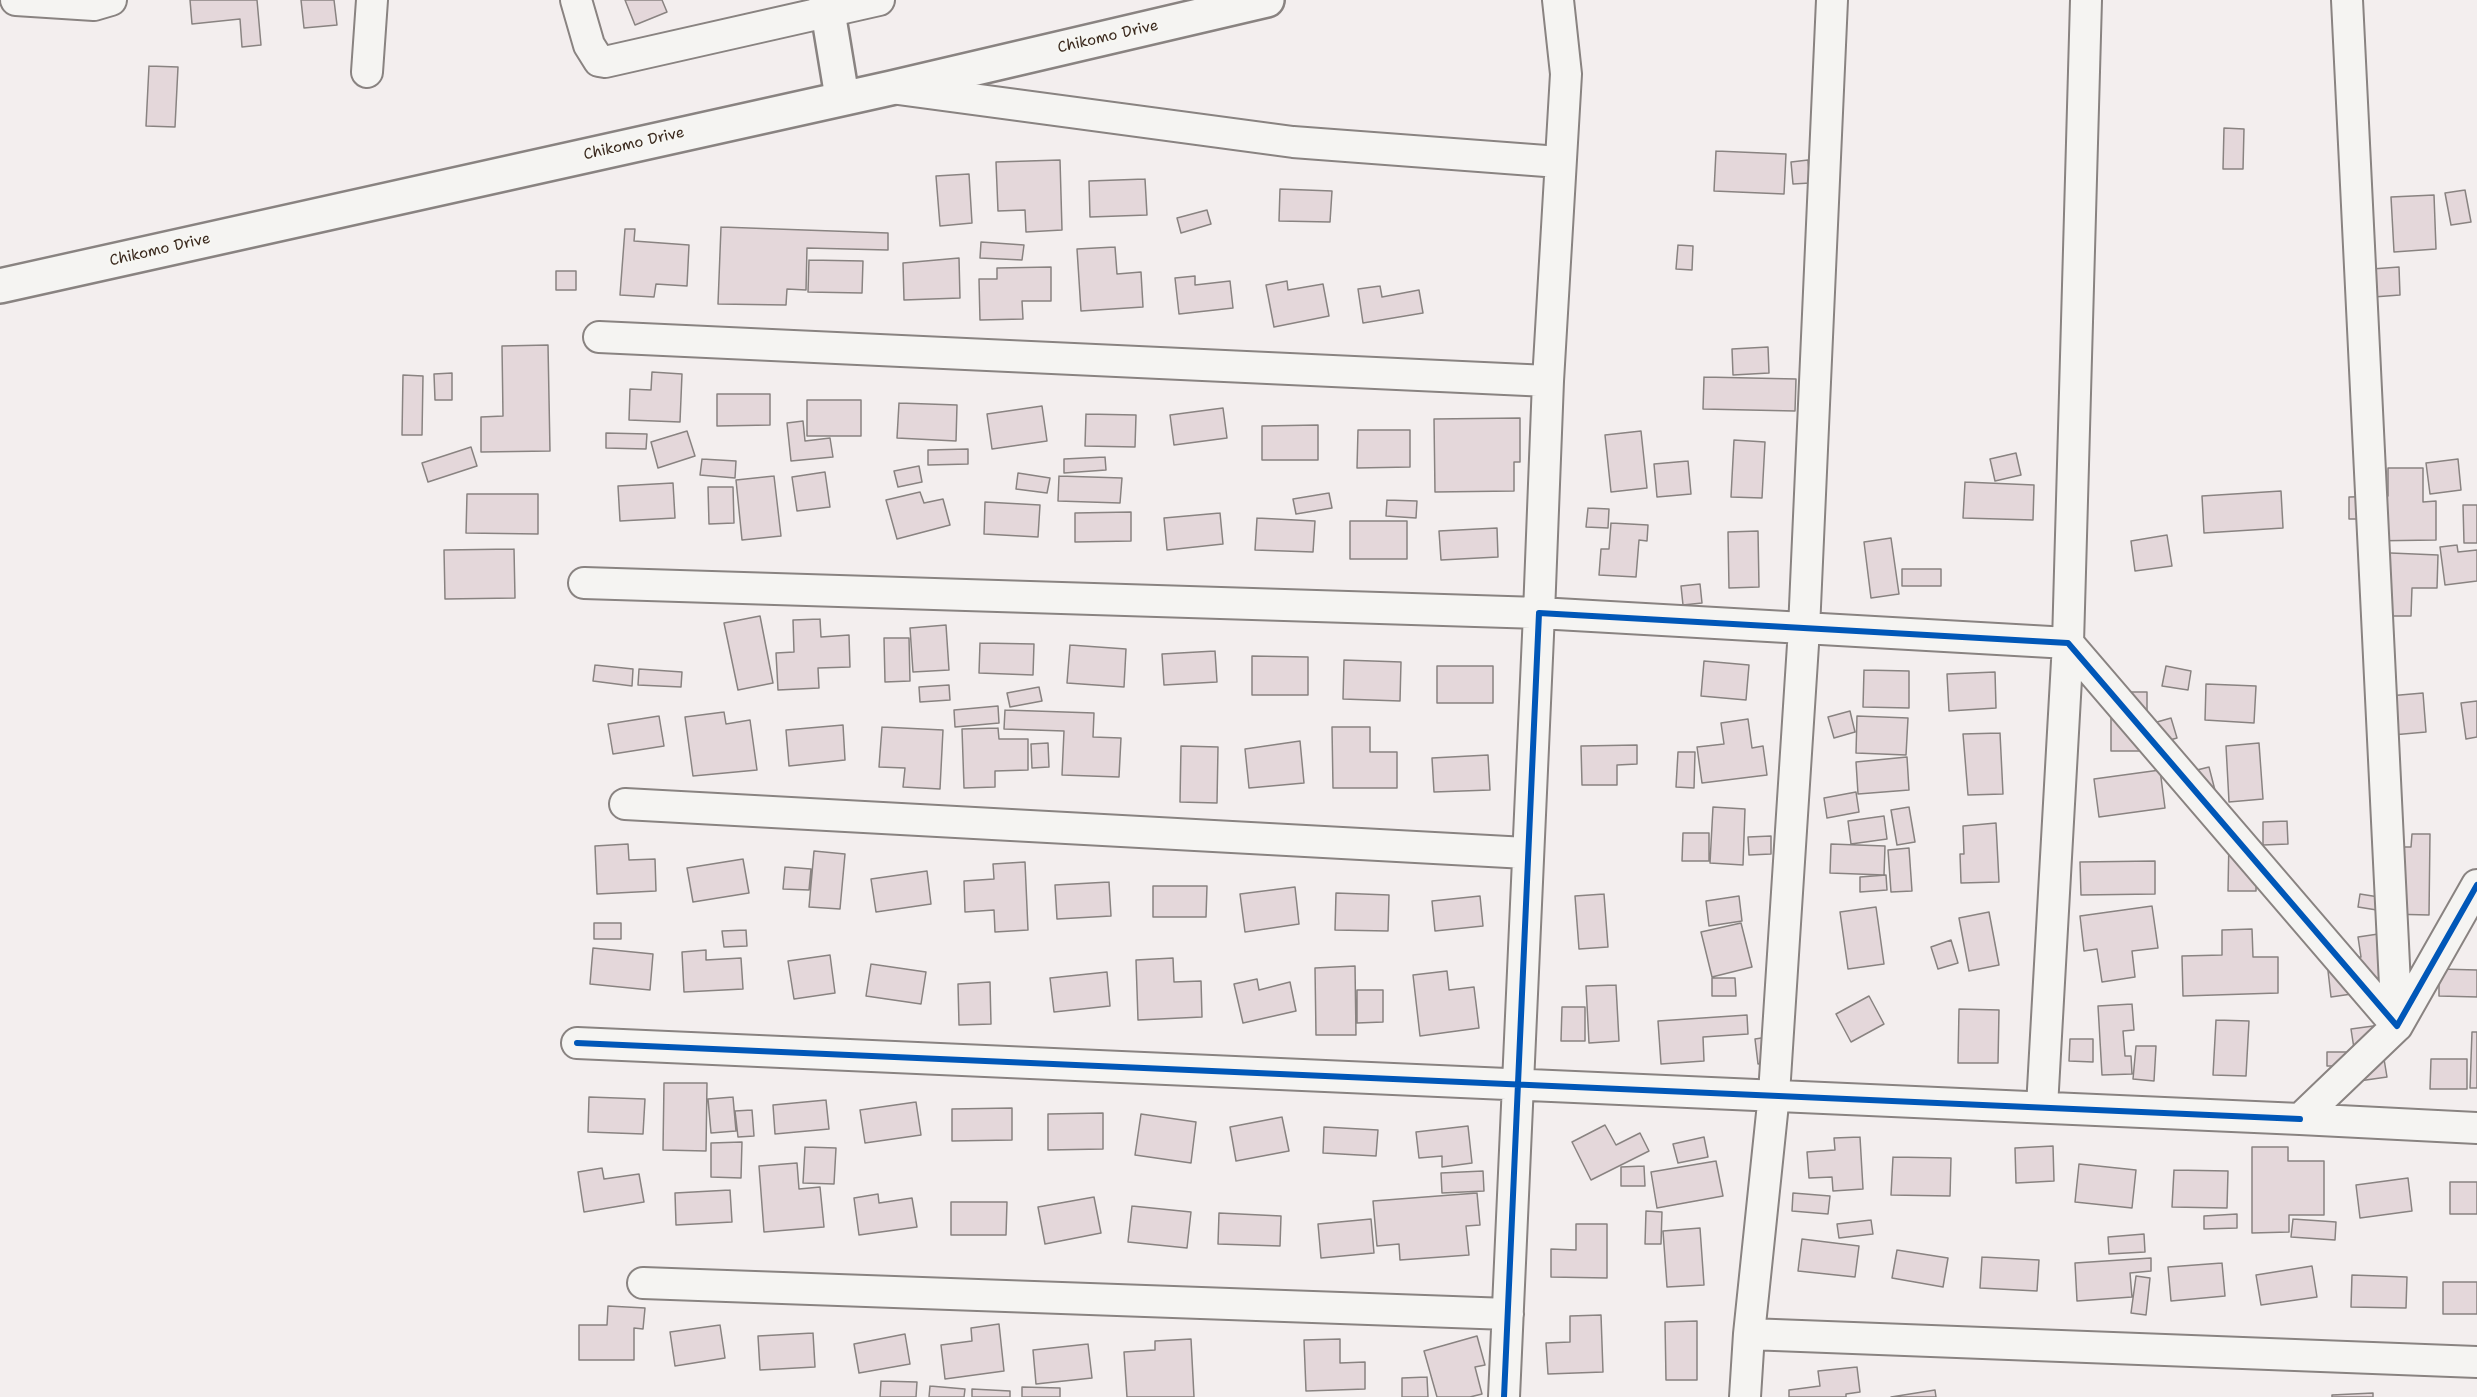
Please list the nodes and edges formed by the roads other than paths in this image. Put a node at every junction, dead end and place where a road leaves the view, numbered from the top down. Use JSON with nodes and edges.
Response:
{"nodes":[{"id":1,"x":16,"y":0,"type":"edge"},
{"id":2,"x":111,"y":0,"type":"edge"},
{"id":3,"x":372,"y":0,"type":"edge"},
{"id":4,"x":576,"y":0,"type":"edge"},
{"id":5,"x":879,"y":0,"type":"edge"},
{"id":6,"x":1267,"y":0,"type":"edge"},
{"id":7,"x":1558,"y":0,"type":"edge"},
{"id":8,"x":1832,"y":0,"type":"edge"},
{"id":9,"x":2086,"y":0,"type":"edge"},
{"id":10,"x":2347,"y":0,"type":"edge"},
{"id":11,"x":827,"y":6,"type":"edge"},
{"id":12,"x":367,"y":72,"type":"dead end"},
{"id":13,"x":891,"y":88,"type":"junction"},
{"id":14,"x":842,"y":97,"type":"junction"},
{"id":15,"x":1559,"y":162,"type":"junction"},
{"id":16,"x":0,"y":286,"type":"edge"},
{"id":17,"x":599,"y":336,"type":"dead end"},
{"id":18,"x":1548,"y":381,"type":"junction"},
{"id":19,"x":584,"y":583,"type":"dead end"},
{"id":20,"x":1539,"y":613,"type":"junction"},
{"id":21,"x":1804,"y":629,"type":"junction"},
{"id":22,"x":2068,"y":643,"type":"junction"},
{"id":23,"x":625,"y":804,"type":"dead end"},
{"id":24,"x":1527,"y":854,"type":"junction"},
{"id":25,"x":2477,"y":885,"type":"edge"},
{"id":26,"x":2397,"y":1026,"type":"junction"},
{"id":27,"x":577,"y":1042,"type":"dead end"},
{"id":28,"x":1518,"y":1084,"type":"junction"},
{"id":29,"x":1774,"y":1094,"type":"junction"},
{"id":30,"x":2042,"y":1107,"type":"junction"},
{"id":31,"x":2300,"y":1119,"type":"junction"},
{"id":32,"x":2477,"y":1128,"type":"edge"},
{"id":33,"x":643,"y":1283,"type":"dead end"},
{"id":34,"x":1508,"y":1314,"type":"junction"},
{"id":35,"x":1749,"y":1334,"type":"junction"},
{"id":36,"x":2477,"y":1362,"type":"edge"},
{"id":37,"x":1504,"y":1397,"type":"edge"},
{"id":38,"x":1745,"y":1397,"type":"edge"}],
"edges":[{"from":1,"to":2,"type":"street"},
{"from":3,"to":12,"type":"street"},
{"from":4,"to":11,"type":"street"},
{"from":5,"to":11,"type":"street"},
{"from":6,"to":13,"type":"street","name":"Chikomo Drive"},
{"from":7,"to":15,"type":"street"},
{"from":8,"to":21,"type":"street"},
{"from":9,"to":22,"type":"street"},
{"from":10,"to":26,"type":"street"},
{"from":11,"to":14,"type":"street"},
{"from":13,"to":14,"type":"street","name":"Chikomo Drive"},
{"from":13,"to":15,"type":"street"},
{"from":14,"to":16,"type":"street","name":"Chikomo Drive"},
{"from":15,"to":18,"type":"street"},
{"from":17,"to":18,"type":"street"},
{"from":18,"to":20,"type":"street"},
{"from":19,"to":20,"type":"street"},
{"from":20,"to":21,"type":"street"},
{"from":20,"to":24,"type":"street"},
{"from":21,"to":22,"type":"street"},
{"from":21,"to":29,"type":"street"},
{"from":22,"to":26,"type":"street"},
{"from":22,"to":30,"type":"street"},
{"from":23,"to":24,"type":"street"},
{"from":24,"to":28,"type":"street"},
{"from":25,"to":26,"type":"street"},
{"from":26,"to":31,"type":"street"},
{"from":27,"to":28,"type":"street"},
{"from":28,"to":29,"type":"street"},
{"from":28,"to":34,"type":"street"},
{"from":29,"to":30,"type":"street"},
{"from":29,"to":35,"type":"street"},
{"from":30,"to":31,"type":"street"},
{"from":31,"to":32,"type":"street"},
{"from":33,"to":34,"type":"street"},
{"from":34,"to":37,"type":"street"},
{"from":35,"to":36,"type":"street"},
{"from":35,"to":38,"type":"street"}]}
